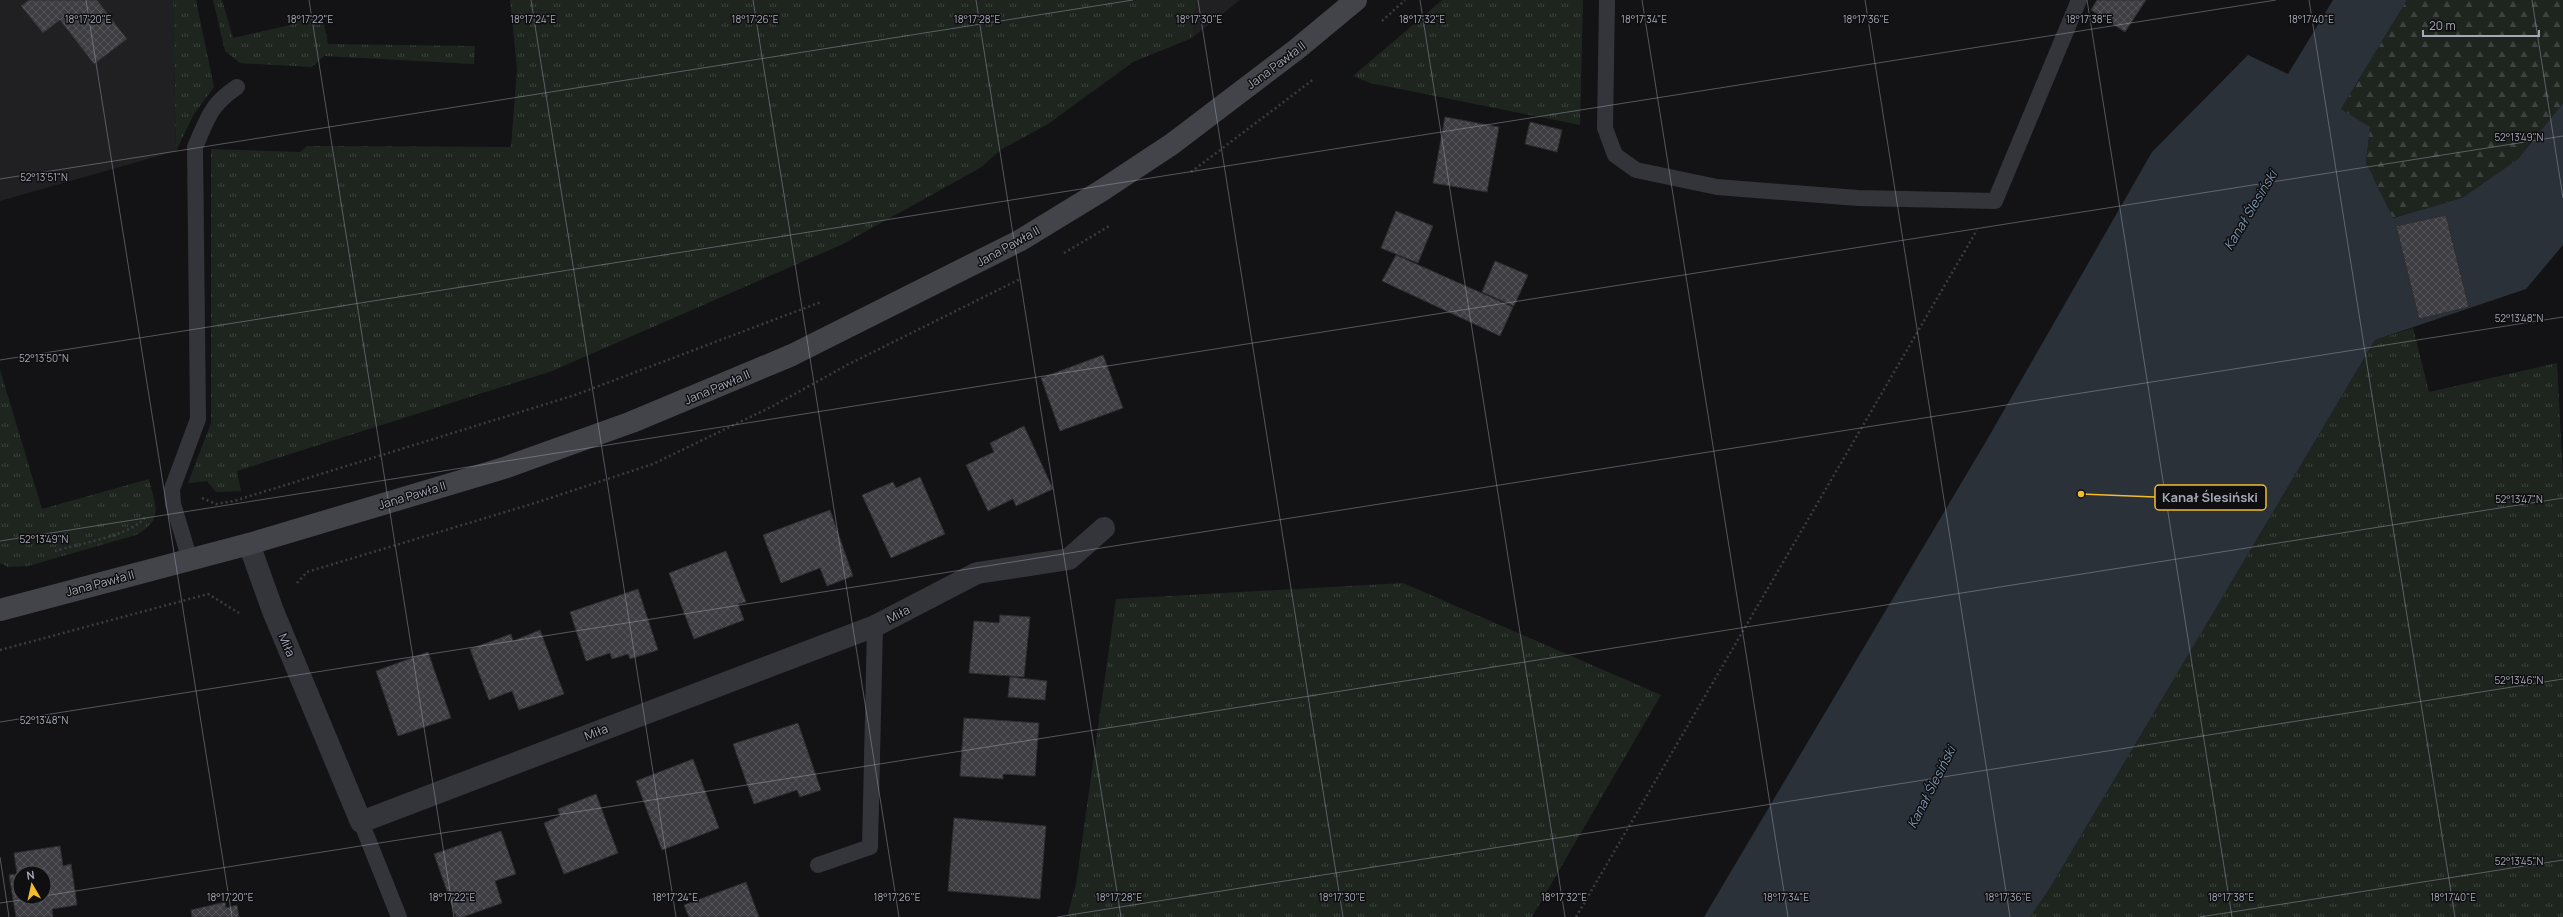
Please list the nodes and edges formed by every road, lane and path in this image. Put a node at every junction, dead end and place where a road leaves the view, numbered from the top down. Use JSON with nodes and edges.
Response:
{"nodes":[{"id":1,"x":1356,"y":0,"type":"edge"},
{"id":2,"x":1607,"y":0,"type":"edge"},
{"id":3,"x":2079,"y":0,"type":"edge"},
{"id":4,"x":237,"y":87,"type":"dead end"},
{"id":5,"x":1995,"y":201,"type":"junction"},
{"id":6,"x":824,"y":301,"type":"dead end"},
{"id":7,"x":173,"y":504,"type":"junction"},
{"id":8,"x":1104,"y":528,"type":"dead end"},
{"id":9,"x":249,"y":544,"type":"junction"},
{"id":10,"x":55,"y":551,"type":"dead end"},
{"id":11,"x":190,"y":560,"type":"junction"},
{"id":12,"x":0,"y":610,"type":"edge"},
{"id":13,"x":875,"y":626,"type":"junction"},
{"id":14,"x":361,"y":822,"type":"junction"},
{"id":15,"x":818,"y":865,"type":"dead end"},
{"id":16,"x":399,"y":917,"type":"edge"},
{"id":17,"x":1576,"y":917,"type":"edge"}],
"edges":[{"from":1,"to":9,"type":"main road","name":"Jana Pawła II"},
{"from":2,"to":5,"type":"lane"},
{"from":3,"to":5,"type":"lane"},
{"from":4,"to":7,"type":"lane"},
{"from":5,"to":17,"type":"path"},
{"from":6,"to":7,"type":"path"},
{"from":7,"to":10,"type":"path"},
{"from":7,"to":11,"type":"lane"},
{"from":8,"to":13,"type":"street","name":"Miła"},
{"from":9,"to":11,"type":"main road","name":"Jana Pawła II"},
{"from":9,"to":14,"type":"street","name":"Miła"},
{"from":11,"to":12,"type":"main road","name":"Jana Pawła II"},
{"from":13,"to":14,"type":"street","name":"Miła"},
{"from":13,"to":15,"type":"lane"},
{"from":14,"to":16,"type":"lane"}]}
